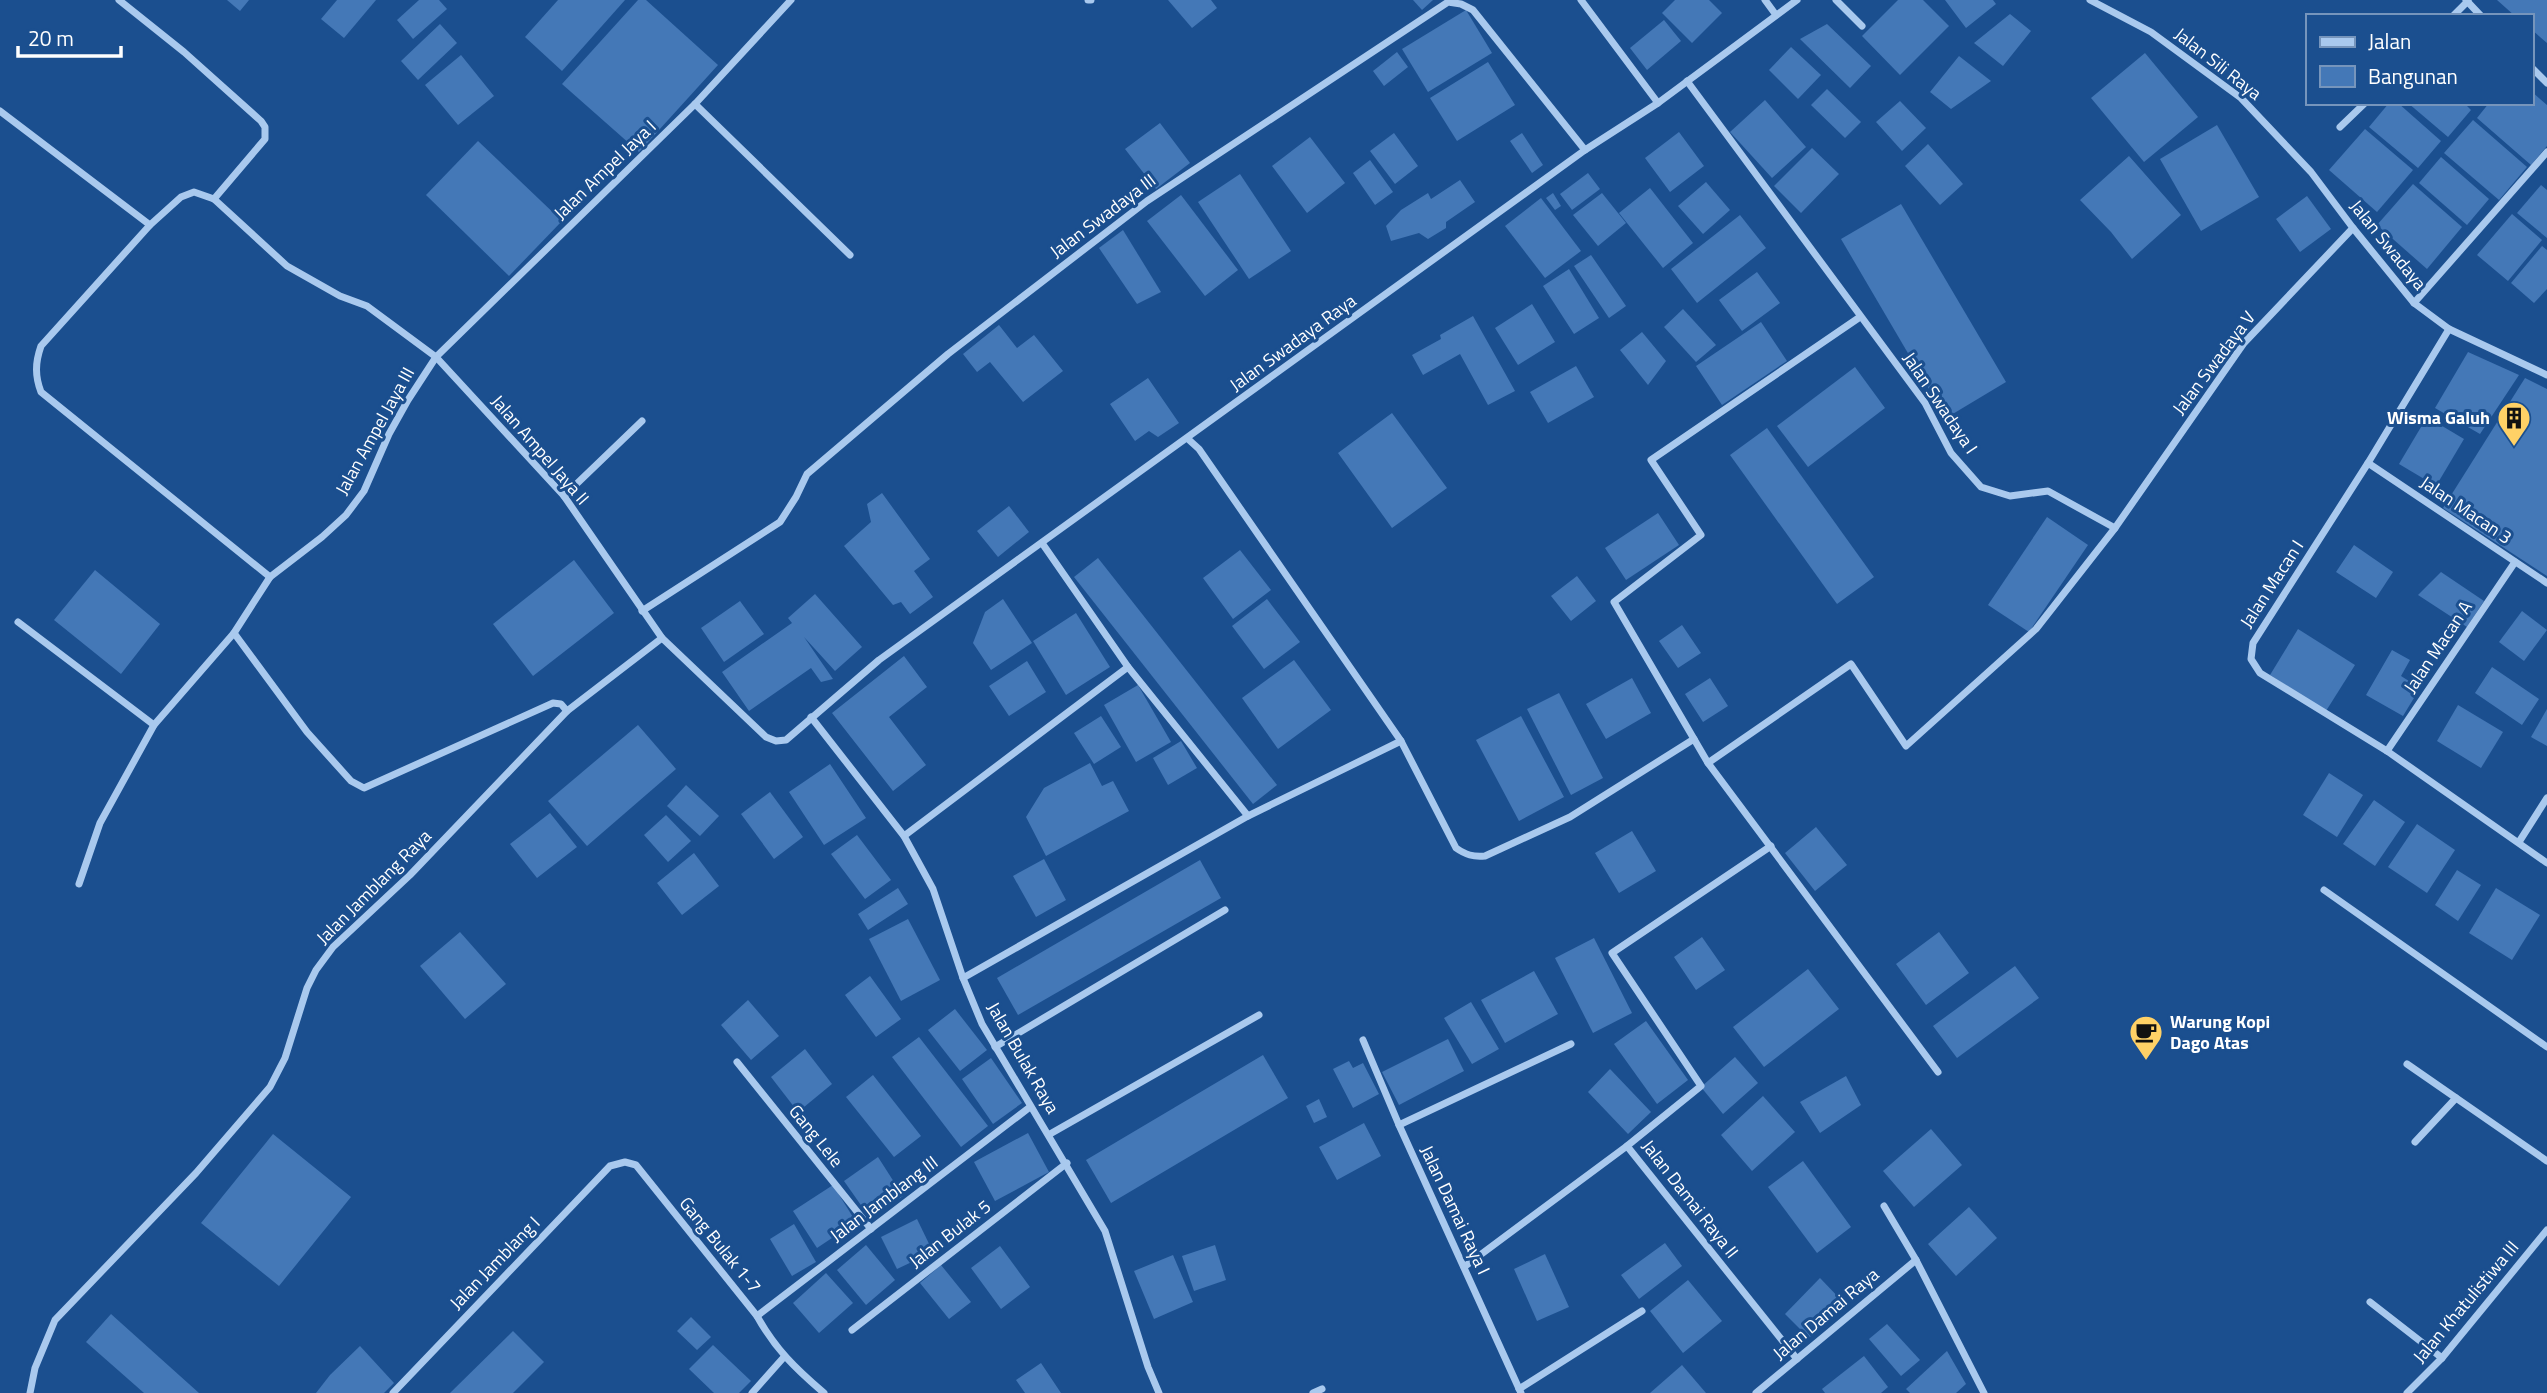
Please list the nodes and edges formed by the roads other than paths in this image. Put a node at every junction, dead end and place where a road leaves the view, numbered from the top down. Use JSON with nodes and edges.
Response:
{"nodes":[{"id":1,"x":119,"y":0,"type":"edge"},
{"id":2,"x":791,"y":0,"type":"edge"},
{"id":3,"x":1581,"y":0,"type":"edge"},
{"id":4,"x":1765,"y":0,"type":"edge"},
{"id":5,"x":1797,"y":0,"type":"edge"},
{"id":6,"x":1836,"y":0,"type":"edge"},
{"id":7,"x":2090,"y":0,"type":"edge"},
{"id":8,"x":2467,"y":1,"type":"edge"},
{"id":9,"x":2455,"y":14,"type":"edge"},
{"id":10,"x":2480,"y":14,"type":"edge"},
{"id":11,"x":1776,"y":15,"type":"junction"},
{"id":12,"x":1862,"y":26,"type":"dead end"},
{"id":13,"x":2533,"y":69,"type":"edge"},
{"id":14,"x":1688,"y":81,"type":"junction"},
{"id":15,"x":2547,"y":83,"type":"edge"},
{"id":16,"x":1658,"y":103,"type":"junction"},
{"id":17,"x":695,"y":104,"type":"junction"},
{"id":18,"x":2363,"y":105,"type":"edge"},
{"id":19,"x":0,"y":111,"type":"edge"},
{"id":20,"x":2340,"y":127,"type":"dead end"},
{"id":21,"x":1585,"y":150,"type":"junction"},
{"id":22,"x":2547,"y":152,"type":"edge"},
{"id":23,"x":2311,"y":172,"type":"joint"},
{"id":24,"x":214,"y":199,"type":"junction"},
{"id":25,"x":150,"y":225,"type":"junction"},
{"id":26,"x":2353,"y":228,"type":"junction"},
{"id":27,"x":850,"y":255,"type":"dead end"},
{"id":28,"x":2414,"y":303,"type":"junction"},
{"id":29,"x":1860,"y":317,"type":"junction"},
{"id":30,"x":2449,"y":329,"type":"junction"},
{"id":31,"x":436,"y":357,"type":"junction"},
{"id":32,"x":2547,"y":375,"type":"edge"},
{"id":33,"x":642,"y":421,"type":"dead end"},
{"id":34,"x":1188,"y":439,"type":"junction"},
{"id":35,"x":2368,"y":463,"type":"junction"},
{"id":36,"x":564,"y":496,"type":"junction"},
{"id":37,"x":2115,"y":528,"type":"junction"},
{"id":38,"x":1042,"y":543,"type":"junction"},
{"id":39,"x":2515,"y":562,"type":"junction"},
{"id":40,"x":270,"y":577,"type":"junction"},
{"id":41,"x":2547,"y":583,"type":"edge"},
{"id":42,"x":642,"y":611,"type":"junction"},
{"id":43,"x":18,"y":622,"type":"dead end"},
{"id":44,"x":234,"y":633,"type":"junction"},
{"id":45,"x":662,"y":638,"type":"junction"},
{"id":46,"x":1128,"y":667,"type":"junction"},
{"id":47,"x":567,"y":711,"type":"junction"},
{"id":48,"x":811,"y":718,"type":"junction"},
{"id":49,"x":154,"y":725,"type":"junction"},
{"id":50,"x":1694,"y":739,"type":"junction"},
{"id":51,"x":1401,"y":741,"type":"junction"},
{"id":52,"x":2387,"y":751,"type":"junction"},
{"id":53,"x":1708,"y":763,"type":"junction"},
{"id":54,"x":2547,"y":798,"type":"edge"},
{"id":55,"x":1248,"y":816,"type":"junction"},
{"id":56,"x":904,"y":836,"type":"junction"},
{"id":57,"x":2519,"y":842,"type":"junction"},
{"id":58,"x":1771,"y":846,"type":"junction"},
{"id":59,"x":2547,"y":863,"type":"edge"},
{"id":60,"x":79,"y":884,"type":"dead end"},
{"id":61,"x":2324,"y":890,"type":"dead end"},
{"id":62,"x":1225,"y":910,"type":"dead end"},
{"id":63,"x":963,"y":978,"type":"junction"},
{"id":64,"x":1259,"y":1016,"type":"dead end"},
{"id":65,"x":1363,"y":1040,"type":"dead end"},
{"id":66,"x":1571,"y":1044,"type":"dead end"},
{"id":67,"x":995,"y":1047,"type":"junction"},
{"id":68,"x":2547,"y":1047,"type":"edge"},
{"id":69,"x":737,"y":1062,"type":"dead end"},
{"id":70,"x":2407,"y":1064,"type":"dead end"},
{"id":71,"x":1938,"y":1072,"type":"dead end"},
{"id":72,"x":2456,"y":1098,"type":"junction"},
{"id":73,"x":1030,"y":1107,"type":"junction"},
{"id":74,"x":1399,"y":1125,"type":"junction"},
{"id":75,"x":1050,"y":1134,"type":"junction"},
{"id":76,"x":2415,"y":1142,"type":"dead end"},
{"id":77,"x":1627,"y":1146,"type":"junction"},
{"id":78,"x":2547,"y":1161,"type":"edge"},
{"id":79,"x":625,"y":1162,"type":"joint"},
{"id":80,"x":1067,"y":1163,"type":"junction"},
{"id":81,"x":1884,"y":1206,"type":"dead end"},
{"id":82,"x":871,"y":1229,"type":"junction"},
{"id":83,"x":2547,"y":1230,"type":"edge"},
{"id":84,"x":1916,"y":1260,"type":"junction"},
{"id":85,"x":1464,"y":1267,"type":"junction"},
{"id":86,"x":2370,"y":1302,"type":"dead end"},
{"id":87,"x":1642,"y":1311,"type":"dead end"},
{"id":88,"x":757,"y":1316,"type":"junction"},
{"id":89,"x":852,"y":1331,"type":"dead end"},
{"id":90,"x":784,"y":1357,"type":"junction"},
{"id":91,"x":2442,"y":1357,"type":"junction"},
{"id":92,"x":1797,"y":1359,"type":"junction"},
{"id":93,"x":1322,"y":1389,"type":"dead end"},
{"id":94,"x":1520,"y":1391,"type":"edge"},
{"id":95,"x":30,"y":1393,"type":"edge"},
{"id":96,"x":393,"y":1393,"type":"edge"},
{"id":97,"x":752,"y":1393,"type":"edge"},
{"id":98,"x":824,"y":1393,"type":"edge"},
{"id":99,"x":1159,"y":1393,"type":"edge"},
{"id":100,"x":1313,"y":1393,"type":"edge"},
{"id":101,"x":1756,"y":1393,"type":"edge"},
{"id":102,"x":1984,"y":1393,"type":"edge"},
{"id":103,"x":2407,"y":1393,"type":"edge"}],
"edges":[{"from":1,"to":24,"type":"street"},
{"from":2,"to":17,"type":"street","name":"Jalan Ampel Jaya I"},
{"from":3,"to":16,"type":"street"},
{"from":4,"to":11,"type":"street"},
{"from":5,"to":11,"type":"street","name":"Jalan Swadaya Raya"},
{"from":6,"to":12,"type":"street"},
{"from":7,"to":23,"type":"street","name":"Jalan Sili Raya"},
{"from":8,"to":9,"type":"street"},
{"from":8,"to":10,"type":"street"},
{"from":11,"to":14,"type":"street","name":"Jalan Swadaya Raya"},
{"from":13,"to":15,"type":"street"},
{"from":14,"to":16,"type":"street","name":"Jalan Swadaya Raya"},
{"from":14,"to":29,"type":"street","name":"Jalan Swadaya I"},
{"from":16,"to":21,"type":"street","name":"Jalan Swadaya Raya"},
{"from":17,"to":27,"type":"street"},
{"from":17,"to":31,"type":"street","name":"Jalan Ampel Jaya I"},
{"from":18,"to":20,"type":"street"},
{"from":19,"to":25,"type":"street"},
{"from":21,"to":34,"type":"street","name":"Jalan Swadaya Raya"},
{"from":21,"to":42,"type":"street","name":"Jalan Swadaya III"},
{"from":22,"to":28,"type":"street"},
{"from":23,"to":26,"type":"street","name":"Jalan Swadaya"},
{"from":24,"to":25,"type":"street"},
{"from":24,"to":31,"type":"street","name":"Jalan Ampel Jaya III"},
{"from":25,"to":40,"type":"street"},
{"from":26,"to":28,"type":"street","name":"Jalan Swadaya"},
{"from":26,"to":37,"type":"street","name":"Jalan Swadaya V"},
{"from":28,"to":30,"type":"street","name":"Jalan Swadaya"},
{"from":29,"to":37,"type":"street","name":"Jalan Swadaya I"},
{"from":29,"to":50,"type":"street"},
{"from":30,"to":32,"type":"street","name":"Jalan Swadaya"},
{"from":30,"to":35,"type":"street","name":"Jalan Macan I"},
{"from":31,"to":36,"type":"street","name":"Jalan Ampel Jaya II"},
{"from":31,"to":40,"type":"street","name":"Jalan Ampel Jaya III"},
{"from":33,"to":36,"type":"street"},
{"from":34,"to":38,"type":"street","name":"Jalan Swadaya Raya"},
{"from":34,"to":51,"type":"street"},
{"from":35,"to":39,"type":"street","name":"Jalan Macan 3"},
{"from":35,"to":52,"type":"street","name":"Jalan Macan I"},
{"from":36,"to":42,"type":"street","name":"Jalan Ampel Jaya II"},
{"from":37,"to":53,"type":"street"},
{"from":38,"to":46,"type":"street"},
{"from":38,"to":48,"type":"street","name":"Jalan Swadaya Raya"},
{"from":39,"to":41,"type":"street","name":"Jalan Macan 3"},
{"from":39,"to":52,"type":"street","name":"Jalan Macan A"},
{"from":40,"to":44,"type":"street","name":"Jalan Ampel Jaya III"},
{"from":42,"to":45,"type":"street","name":"Jalan Ampel Jaya II"},
{"from":43,"to":49,"type":"street"},
{"from":44,"to":47,"type":"street"},
{"from":44,"to":49,"type":"street","name":"Jalan Ampel Jaya III"},
{"from":45,"to":47,"type":"street","name":"Jalan Jamblang Raya"},
{"from":45,"to":48,"type":"street"},
{"from":46,"to":55,"type":"street"},
{"from":46,"to":56,"type":"street"},
{"from":47,"to":95,"type":"street","name":"Jalan Jamblang Raya"},
{"from":48,"to":56,"type":"street","name":"Jalan Bulak Raya"},
{"from":49,"to":60,"type":"street","name":"Jalan Ampel Jaya III"},
{"from":50,"to":51,"type":"street"},
{"from":50,"to":53,"type":"street"},
{"from":51,"to":55,"type":"street"},
{"from":52,"to":57,"type":"street","name":"Jalan Macan I"},
{"from":53,"to":58,"type":"street"},
{"from":54,"to":57,"type":"street"},
{"from":55,"to":63,"type":"street"},
{"from":56,"to":63,"type":"street","name":"Jalan Bulak Raya"},
{"from":57,"to":59,"type":"street","name":"Jalan Macan I"},
{"from":58,"to":71,"type":"street"},
{"from":58,"to":77,"type":"street","name":"Jalan Damai Raya II"},
{"from":61,"to":68,"type":"street"},
{"from":62,"to":67,"type":"street"},
{"from":63,"to":67,"type":"street","name":"Jalan Bulak Raya"},
{"from":64,"to":75,"type":"street"},
{"from":65,"to":74,"type":"street","name":"Jalan Damai Raya I"},
{"from":66,"to":74,"type":"street"},
{"from":67,"to":73,"type":"street","name":"Jalan Bulak Raya"},
{"from":69,"to":82,"type":"street","name":"Gang Lele"},
{"from":70,"to":72,"type":"street"},
{"from":72,"to":76,"type":"street"},
{"from":72,"to":78,"type":"street"},
{"from":73,"to":75,"type":"street","name":"Jalan Bulak Raya"},
{"from":73,"to":82,"type":"street","name":"Jalan Jamblang III"},
{"from":74,"to":85,"type":"street","name":"Jalan Damai Raya I"},
{"from":75,"to":80,"type":"street","name":"Jalan Bulak Raya"},
{"from":77,"to":85,"type":"street"},
{"from":77,"to":92,"type":"street","name":"Jalan Damai Raya II"},
{"from":79,"to":88,"type":"street","name":"Gang Bulak 1-7"},
{"from":79,"to":96,"type":"street","name":"Jalan Jamblang I"},
{"from":80,"to":89,"type":"street","name":"Jalan Bulak 5"},
{"from":80,"to":99,"type":"street","name":"Jalan Bulak Raya"},
{"from":81,"to":84,"type":"street"},
{"from":82,"to":88,"type":"street","name":"Jalan Jamblang III"},
{"from":83,"to":91,"type":"street","name":"Jalan Khatulistiwa III"},
{"from":84,"to":92,"type":"street","name":"Jalan Damai Raya"},
{"from":84,"to":102,"type":"street"},
{"from":85,"to":94,"type":"street","name":"Jalan Damai Raya I"},
{"from":86,"to":91,"type":"street"},
{"from":87,"to":94,"type":"street"},
{"from":88,"to":90,"type":"street","name":"Gang Bulak 1-7"},
{"from":90,"to":97,"type":"street"},
{"from":90,"to":98,"type":"street","name":"Gang Bulak 1-7"},
{"from":91,"to":103,"type":"street","name":"Jalan Khatulistiwa III"},
{"from":92,"to":101,"type":"street","name":"Jalan Damai Raya"},
{"from":93,"to":100,"type":"street"}]}
